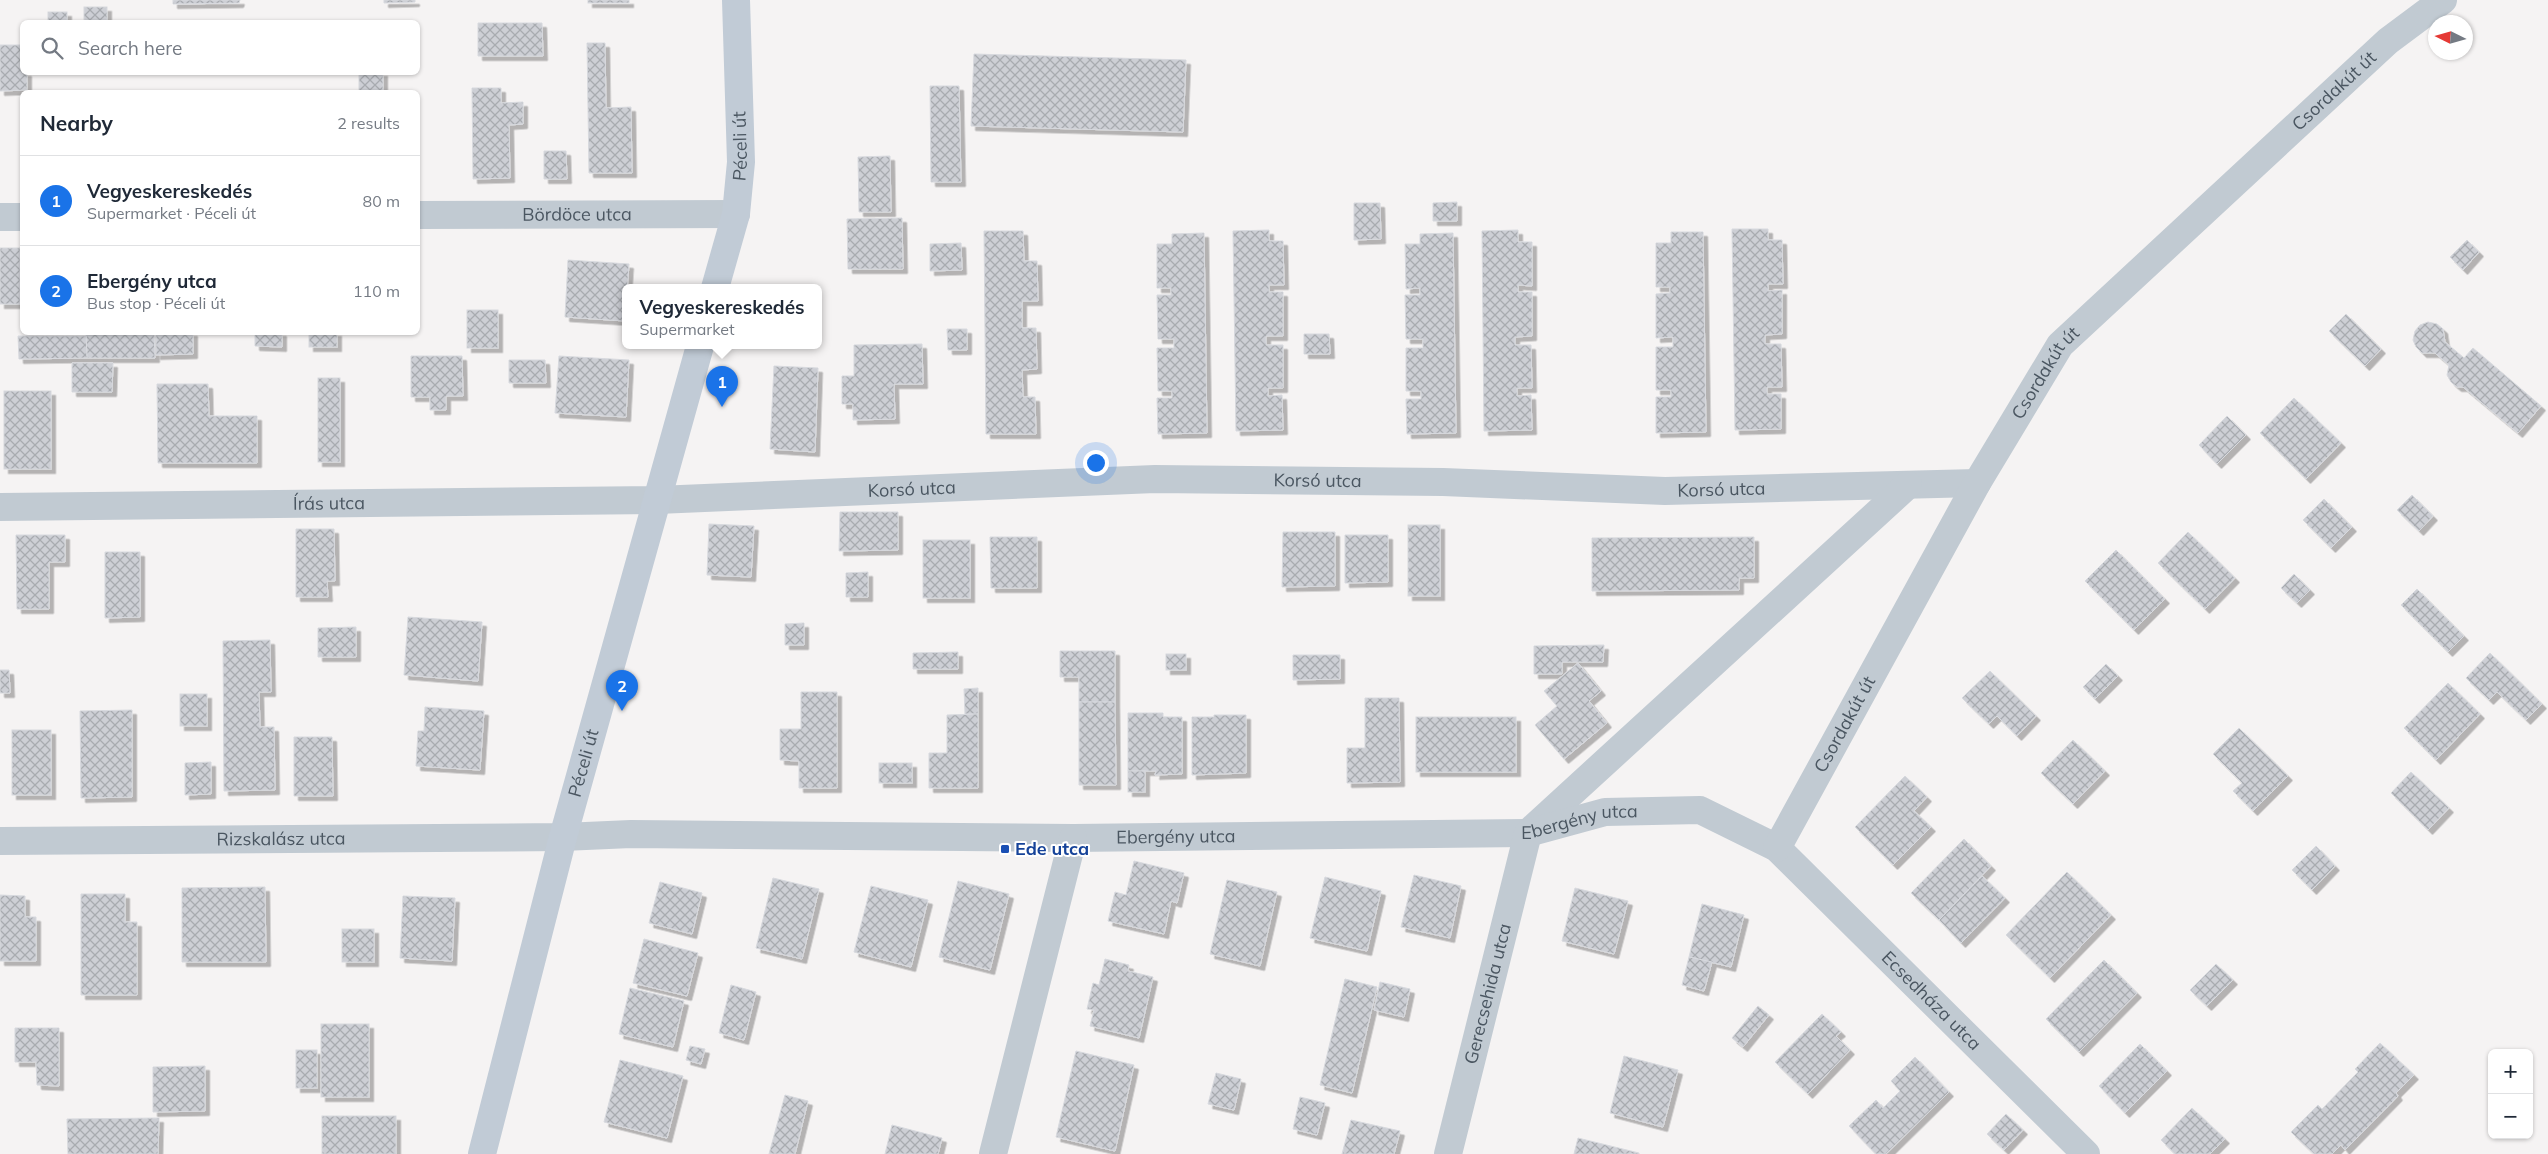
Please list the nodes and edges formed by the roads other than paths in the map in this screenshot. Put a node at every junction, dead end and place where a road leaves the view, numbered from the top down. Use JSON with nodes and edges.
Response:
{"nodes":[{"id":1,"x":736,"y":0,"type":"edge"},
{"id":2,"x":2443,"y":0,"type":"edge"},
{"id":3,"x":736,"y":214,"type":"junction"},
{"id":4,"x":420,"y":215,"type":"edge"},
{"id":5,"x":0,"y":217,"type":"edge"},
{"id":6,"x":20,"y":217,"type":"edge"},
{"id":7,"x":717,"y":284,"type":"edge"},
{"id":8,"x":699,"y":349,"type":"edge"},
{"id":9,"x":1977,"y":483,"type":"junction"},
{"id":10,"x":1908,"y":485,"type":"junction"},
{"id":11,"x":657,"y":500,"type":"junction"},
{"id":12,"x":0,"y":507,"type":"edge"},
{"id":13,"x":1528,"y":833,"type":"junction"},
{"id":14,"x":563,"y":836,"type":"junction"},
{"id":15,"x":1073,"y":838,"type":"junction"},
{"id":16,"x":0,"y":840,"type":"edge"},
{"id":17,"x":1777,"y":848,"type":"junction"},
{"id":18,"x":482,"y":1154,"type":"edge"},
{"id":19,"x":994,"y":1154,"type":"edge"},
{"id":20,"x":1448,"y":1154,"type":"edge"},
{"id":21,"x":2086,"y":1154,"type":"edge"}],
"edges":[{"from":1,"to":3,"type":"main road","name":"Péceli út"},
{"from":2,"to":9,"type":"street","name":"Csordakút út"},
{"from":3,"to":4,"type":"street","name":"Bördöce utca"},
{"from":3,"to":7,"type":"main road","name":"Péceli út"},
{"from":5,"to":6,"type":"street"},
{"from":8,"to":11,"type":"main road","name":"Péceli út"},
{"from":9,"to":10,"type":"street","name":"Korsó utca"},
{"from":9,"to":17,"type":"street","name":"Csordakút út"},
{"from":10,"to":11,"type":"street","name":"Korsó utca"},
{"from":10,"to":13,"type":"street"},
{"from":11,"to":12,"type":"street","name":"Írás utca"},
{"from":11,"to":14,"type":"main road","name":"Péceli út"},
{"from":13,"to":15,"type":"street","name":"Ebergény utca"},
{"from":13,"to":17,"type":"street","name":"Ebergény utca"},
{"from":13,"to":20,"type":"street","name":"Gerecsehida utca"},
{"from":14,"to":15,"type":"street","name":"Ebergény utca"},
{"from":14,"to":16,"type":"street","name":"Rizskalász utca"},
{"from":14,"to":18,"type":"main road","name":"Péceli út"},
{"from":15,"to":19,"type":"street"},
{"from":17,"to":21,"type":"street","name":"Ecsedháza utca"}]}
